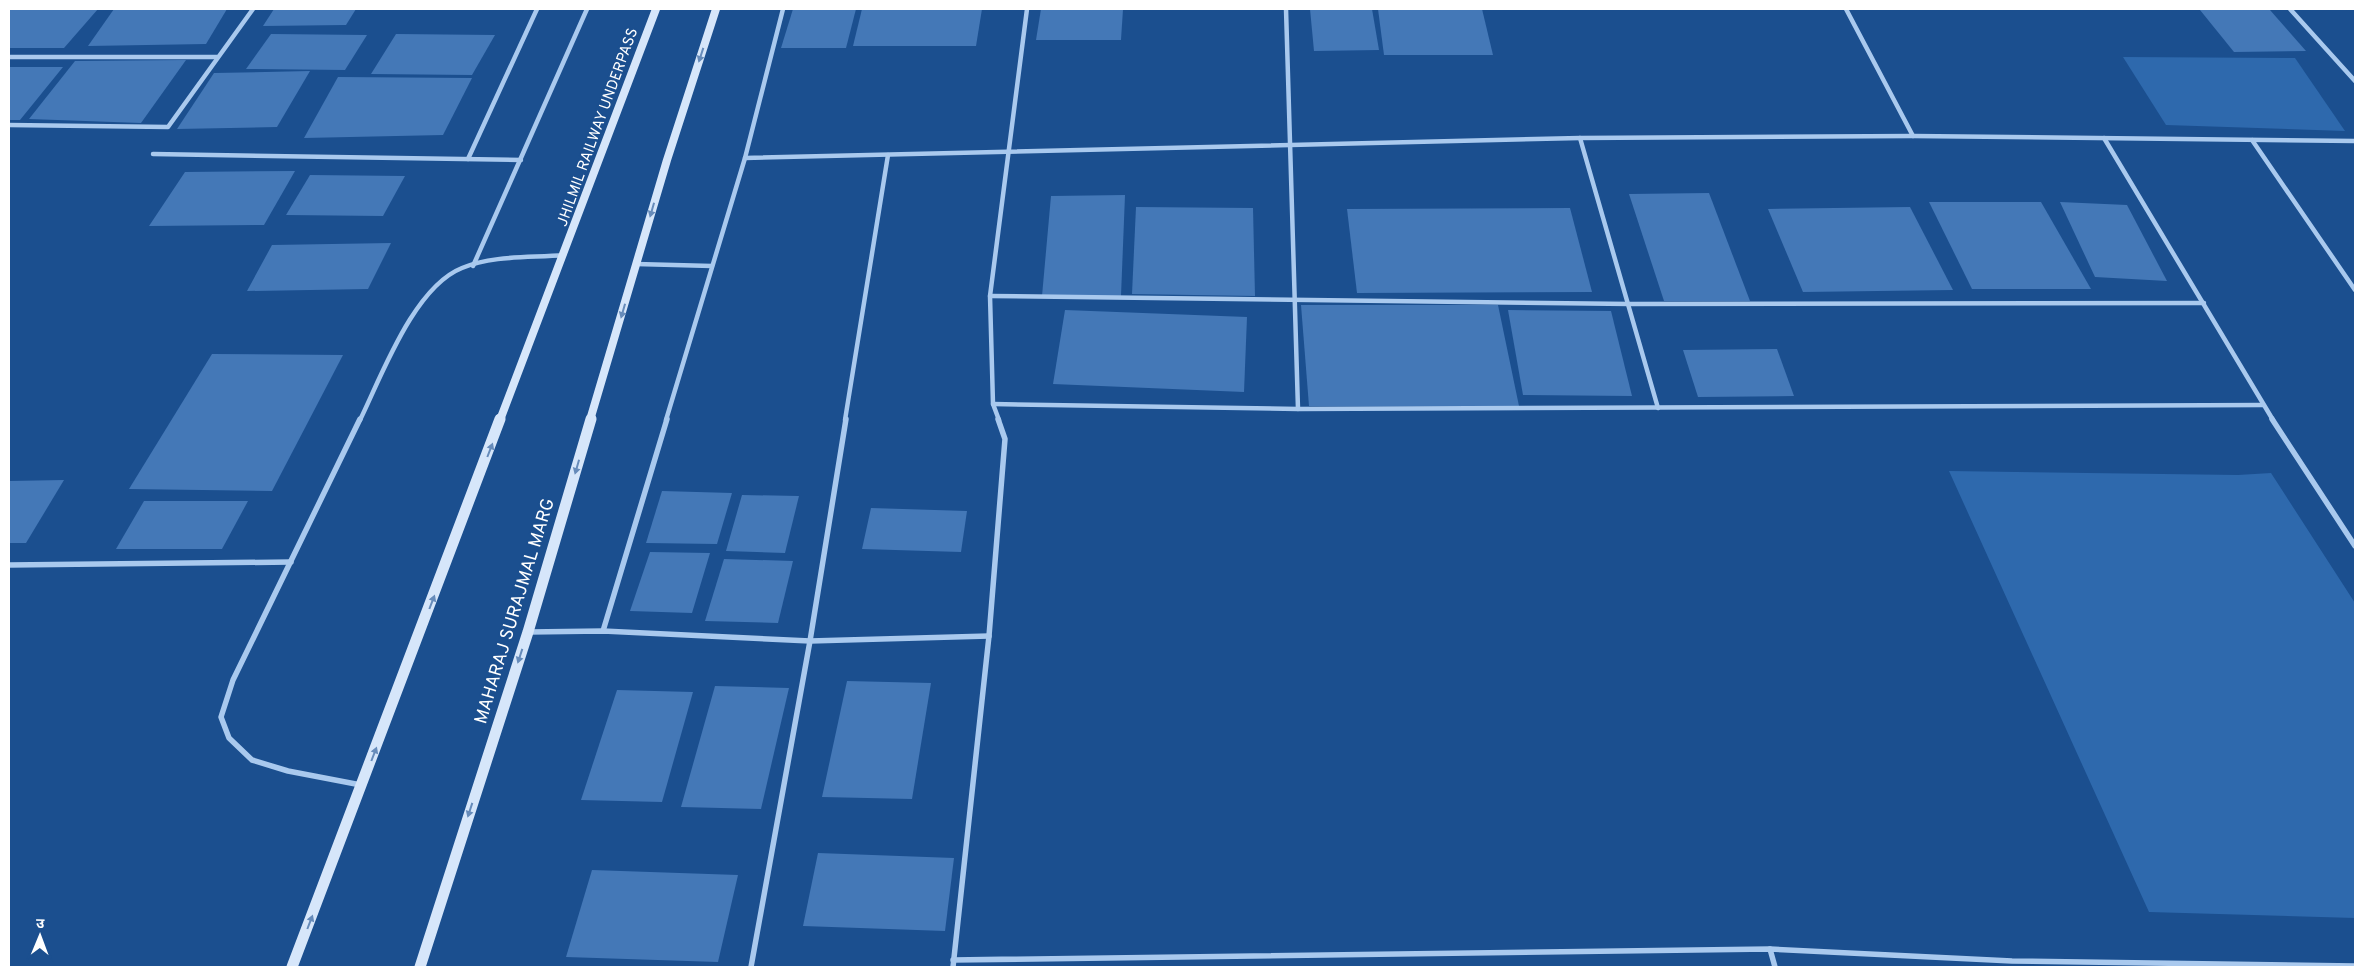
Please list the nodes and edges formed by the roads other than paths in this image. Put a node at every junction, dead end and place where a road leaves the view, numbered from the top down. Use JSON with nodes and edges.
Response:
{"nodes":[{"id":1,"x":253,"y":9,"type":"edge"},
{"id":2,"x":537,"y":9,"type":"edge"},
{"id":3,"x":586,"y":9,"type":"edge"},
{"id":4,"x":656,"y":9,"type":"edge"},
{"id":5,"x":716,"y":9,"type":"edge"},
{"id":6,"x":783,"y":9,"type":"edge"},
{"id":7,"x":1027,"y":9,"type":"edge"},
{"id":8,"x":1286,"y":9,"type":"edge"},
{"id":9,"x":1846,"y":9,"type":"edge"},
{"id":10,"x":2290,"y":9,"type":"edge"},
{"id":11,"x":9,"y":57,"type":"edge"},
{"id":12,"x":218,"y":57,"type":"junction"},
{"id":13,"x":2355,"y":81,"type":"edge"},
{"id":14,"x":9,"y":124,"type":"edge"},
{"id":15,"x":1913,"y":136,"type":"junction"},
{"id":16,"x":1580,"y":138,"type":"junction"},
{"id":17,"x":2104,"y":138,"type":"junction"},
{"id":18,"x":2252,"y":140,"type":"junction"},
{"id":19,"x":2355,"y":141,"type":"edge"},
{"id":20,"x":1290,"y":145,"type":"junction"},
{"id":21,"x":1010,"y":150,"type":"junction"},
{"id":22,"x":153,"y":154,"type":"dead end"},
{"id":23,"x":888,"y":155,"type":"junction"},
{"id":24,"x":745,"y":158,"type":"junction"},
{"id":25,"x":468,"y":159,"type":"junction"},
{"id":26,"x":520,"y":160,"type":"junction"},
{"id":27,"x":564,"y":255,"type":"junction"},
{"id":28,"x":636,"y":264,"type":"junction"},
{"id":29,"x":472,"y":266,"type":"junction"},
{"id":30,"x":712,"y":266,"type":"junction"},
{"id":31,"x":2355,"y":290,"type":"edge"},
{"id":32,"x":990,"y":296,"type":"junction"},
{"id":33,"x":1294,"y":299,"type":"junction"},
{"id":34,"x":2204,"y":302,"type":"junction"},
{"id":35,"x":1630,"y":304,"type":"junction"},
{"id":36,"x":993,"y":404,"type":"junction"},
{"id":37,"x":2263,"y":405,"type":"junction"},
{"id":38,"x":1658,"y":408,"type":"junction"},
{"id":39,"x":1298,"y":409,"type":"junction"},
{"id":40,"x":2355,"y":546,"type":"edge"},
{"id":41,"x":291,"y":562,"type":"junction"},
{"id":42,"x":9,"y":565,"type":"edge"},
{"id":43,"x":603,"y":631,"type":"junction"},
{"id":44,"x":528,"y":632,"type":"junction"},
{"id":45,"x":989,"y":636,"type":"junction"},
{"id":46,"x":810,"y":641,"type":"junction"},
{"id":47,"x":362,"y":785,"type":"junction"},
{"id":48,"x":1770,"y":949,"type":"junction"},
{"id":49,"x":953,"y":964,"type":"edge"},
{"id":50,"x":2013,"y":964,"type":"edge"},
{"id":51,"x":2355,"y":966,"type":"edge"},
{"id":52,"x":292,"y":967,"type":"edge"},
{"id":53,"x":420,"y":967,"type":"edge"},
{"id":54,"x":751,"y":967,"type":"edge"},
{"id":55,"x":1775,"y":967,"type":"edge"}],
"edges":[{"from":1,"to":12,"type":"street"},
{"from":2,"to":25,"type":"street"},
{"from":3,"to":26,"type":"street"},
{"from":4,"to":27,"type":"main road","name":"JHILMIL RAILWAY UNDERPASS"},
{"from":5,"to":28,"type":"main road","one_way":true},
{"from":6,"to":24,"type":"street"},
{"from":7,"to":21,"type":"street"},
{"from":8,"to":20,"type":"street"},
{"from":9,"to":15,"type":"street"},
{"from":10,"to":13,"type":"street"},
{"from":11,"to":12,"type":"street"},
{"from":12,"to":14,"type":"street"},
{"from":15,"to":16,"type":"street"},
{"from":15,"to":17,"type":"street"},
{"from":16,"to":20,"type":"street"},
{"from":16,"to":35,"type":"street"},
{"from":17,"to":18,"type":"street"},
{"from":17,"to":34,"type":"street"},
{"from":18,"to":19,"type":"street"},
{"from":18,"to":31,"type":"street"},
{"from":20,"to":21,"type":"street"},
{"from":20,"to":33,"type":"street"},
{"from":21,"to":23,"type":"street"},
{"from":21,"to":32,"type":"street"},
{"from":22,"to":25,"type":"street"},
{"from":23,"to":24,"type":"street"},
{"from":23,"to":46,"type":"street"},
{"from":24,"to":30,"type":"street"},
{"from":25,"to":26,"type":"street"},
{"from":26,"to":29,"type":"street"},
{"from":27,"to":29,"type":"street"},
{"from":47,"to":27,"type":"main road","name":"JHILMIL RAILWAY UNDERPASS","one_way":true},
{"from":28,"to":30,"type":"street"},
{"from":28,"to":44,"type":"main road","name":"MAHARAJ SURAJMAL MARG","one_way":true},
{"from":29,"to":41,"type":"street"},
{"from":30,"to":43,"type":"street"},
{"from":32,"to":33,"type":"street"},
{"from":32,"to":36,"type":"street"},
{"from":33,"to":35,"type":"street"},
{"from":33,"to":39,"type":"street"},
{"from":34,"to":35,"type":"street"},
{"from":34,"to":37,"type":"street"},
{"from":35,"to":38,"type":"street"},
{"from":36,"to":39,"type":"street"},
{"from":36,"to":45,"type":"street"},
{"from":37,"to":38,"type":"street"},
{"from":37,"to":40,"type":"street"},
{"from":38,"to":39,"type":"street"},
{"from":41,"to":42,"type":"street"},
{"from":41,"to":47,"type":"street"},
{"from":43,"to":44,"type":"street"},
{"from":43,"to":46,"type":"street"},
{"from":44,"to":53,"type":"main road","name":"MAHARAJ SURAJMAL MARG","one_way":true},
{"from":45,"to":46,"type":"street"},
{"from":45,"to":49,"type":"street"},
{"from":46,"to":54,"type":"street"},
{"from":52,"to":47,"type":"main road","name":"JHILMIL RAILWAY UNDERPASS","one_way":true},
{"from":48,"to":49,"type":"street"},
{"from":48,"to":50,"type":"street"},
{"from":48,"to":55,"type":"street"},
{"from":50,"to":51,"type":"street"}]}
